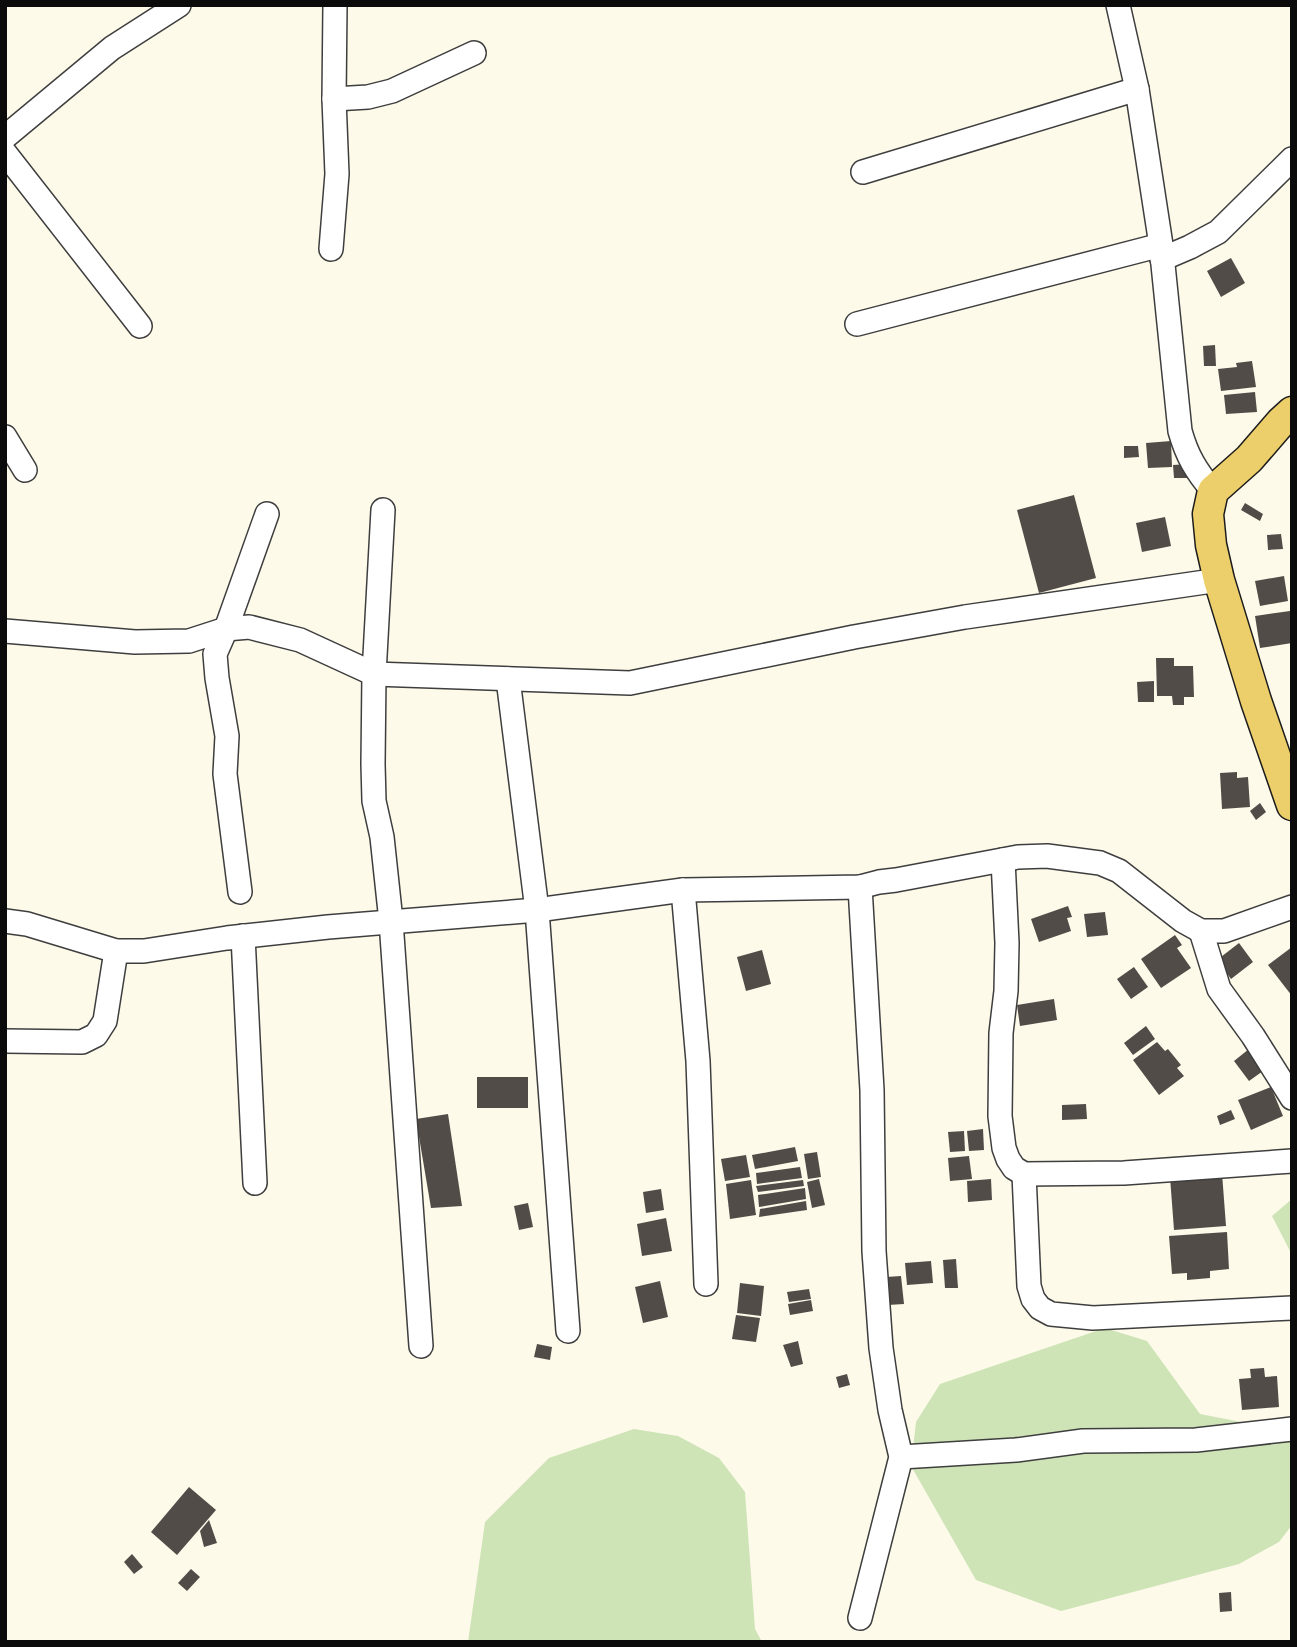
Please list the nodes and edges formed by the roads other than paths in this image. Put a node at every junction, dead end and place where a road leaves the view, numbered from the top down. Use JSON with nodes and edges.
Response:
{"nodes":[{"id":1,"x":179,"y":5,"type":"edge"},
{"id":2,"x":335,"y":5,"type":"edge"},
{"id":3,"x":1118,"y":5,"type":"edge"},
{"id":4,"x":474,"y":53,"type":"dead end"},
{"id":5,"x":1138,"y":89,"type":"junction"},
{"id":6,"x":334,"y":99,"type":"junction"},
{"id":7,"x":5,"y":137,"type":"edge"},
{"id":8,"x":5,"y":153,"type":"edge"},
{"id":9,"x":1292,"y":159,"type":"edge"},
{"id":10,"x":863,"y":172,"type":"dead end"},
{"id":11,"x":331,"y":249,"type":"dead end"},
{"id":12,"x":1161,"y":252,"type":"junction"},
{"id":13,"x":857,"y":324,"type":"dead end"},
{"id":14,"x":140,"y":326,"type":"dead end"},
{"id":15,"x":1292,"y":412,"type":"edge"},
{"id":16,"x":5,"y":437,"type":"edge"},
{"id":17,"x":25,"y":470,"type":"dead end"},
{"id":18,"x":1213,"y":491,"type":"junction"},
{"id":19,"x":383,"y":510,"type":"dead end"},
{"id":20,"x":267,"y":514,"type":"dead end"},
{"id":21,"x":1219,"y":580,"type":"junction"},
{"id":22,"x":226,"y":629,"type":"junction"},
{"id":23,"x":5,"y":631,"type":"edge"},
{"id":24,"x":374,"y":674,"type":"junction"},
{"id":25,"x":508,"y":679,"type":"junction"},
{"id":26,"x":1292,"y":805,"type":"edge"},
{"id":27,"x":1003,"y":860,"type":"junction"},
{"id":28,"x":860,"y":887,"type":"junction"},
{"id":29,"x":683,"y":890,"type":"junction"},
{"id":30,"x":240,"y":892,"type":"dead end"},
{"id":31,"x":1292,"y":908,"type":"edge"},
{"id":32,"x":537,"y":909,"type":"junction"},
{"id":33,"x":5,"y":921,"type":"edge"},
{"id":34,"x":391,"y":921,"type":"junction"},
{"id":35,"x":1201,"y":931,"type":"junction"},
{"id":36,"x":243,"y":936,"type":"junction"},
{"id":37,"x":116,"y":951,"type":"junction"},
{"id":38,"x":5,"y":1041,"type":"edge"},
{"id":39,"x":1292,"y":1098,"type":"edge"},
{"id":40,"x":1292,"y":1161,"type":"edge"},
{"id":41,"x":1024,"y":1174,"type":"junction"},
{"id":42,"x":255,"y":1183,"type":"dead end"},
{"id":43,"x":706,"y":1284,"type":"dead end"},
{"id":44,"x":1292,"y":1308,"type":"edge"},
{"id":45,"x":568,"y":1331,"type":"dead end"},
{"id":46,"x":421,"y":1346,"type":"dead end"},
{"id":47,"x":1292,"y":1429,"type":"edge"},
{"id":48,"x":901,"y":1457,"type":"junction"},
{"id":49,"x":860,"y":1618,"type":"dead end"}],
"edges":[{"from":1,"to":7,"type":"street"},
{"from":2,"to":6,"type":"street"},
{"from":3,"to":5,"type":"street"},
{"from":4,"to":6,"type":"street"},
{"from":5,"to":10,"type":"street"},
{"from":5,"to":12,"type":"street"},
{"from":6,"to":11,"type":"street"},
{"from":8,"to":14,"type":"street"},
{"from":9,"to":12,"type":"street"},
{"from":12,"to":13,"type":"street"},
{"from":12,"to":18,"type":"street"},
{"from":15,"to":18,"type":"main road"},
{"from":16,"to":17,"type":"street"},
{"from":18,"to":21,"type":"main road"},
{"from":19,"to":24,"type":"street"},
{"from":20,"to":22,"type":"street"},
{"from":21,"to":25,"type":"street"},
{"from":21,"to":26,"type":"main road"},
{"from":22,"to":23,"type":"street"},
{"from":22,"to":24,"type":"street"},
{"from":22,"to":30,"type":"street"},
{"from":24,"to":25,"type":"street"},
{"from":24,"to":34,"type":"street"},
{"from":25,"to":32,"type":"street"},
{"from":27,"to":28,"type":"street"},
{"from":27,"to":35,"type":"street"},
{"from":27,"to":41,"type":"street"},
{"from":28,"to":29,"type":"street"},
{"from":28,"to":48,"type":"street"},
{"from":29,"to":32,"type":"street"},
{"from":29,"to":43,"type":"street"},
{"from":31,"to":35,"type":"street"},
{"from":32,"to":34,"type":"street"},
{"from":32,"to":45,"type":"street"},
{"from":33,"to":37,"type":"street"},
{"from":34,"to":36,"type":"street"},
{"from":34,"to":46,"type":"street"},
{"from":35,"to":39,"type":"street"},
{"from":36,"to":37,"type":"street"},
{"from":36,"to":42,"type":"street"},
{"from":37,"to":38,"type":"street"},
{"from":40,"to":41,"type":"street"},
{"from":41,"to":44,"type":"street"},
{"from":47,"to":48,"type":"street"},
{"from":48,"to":49,"type":"street"}]}
